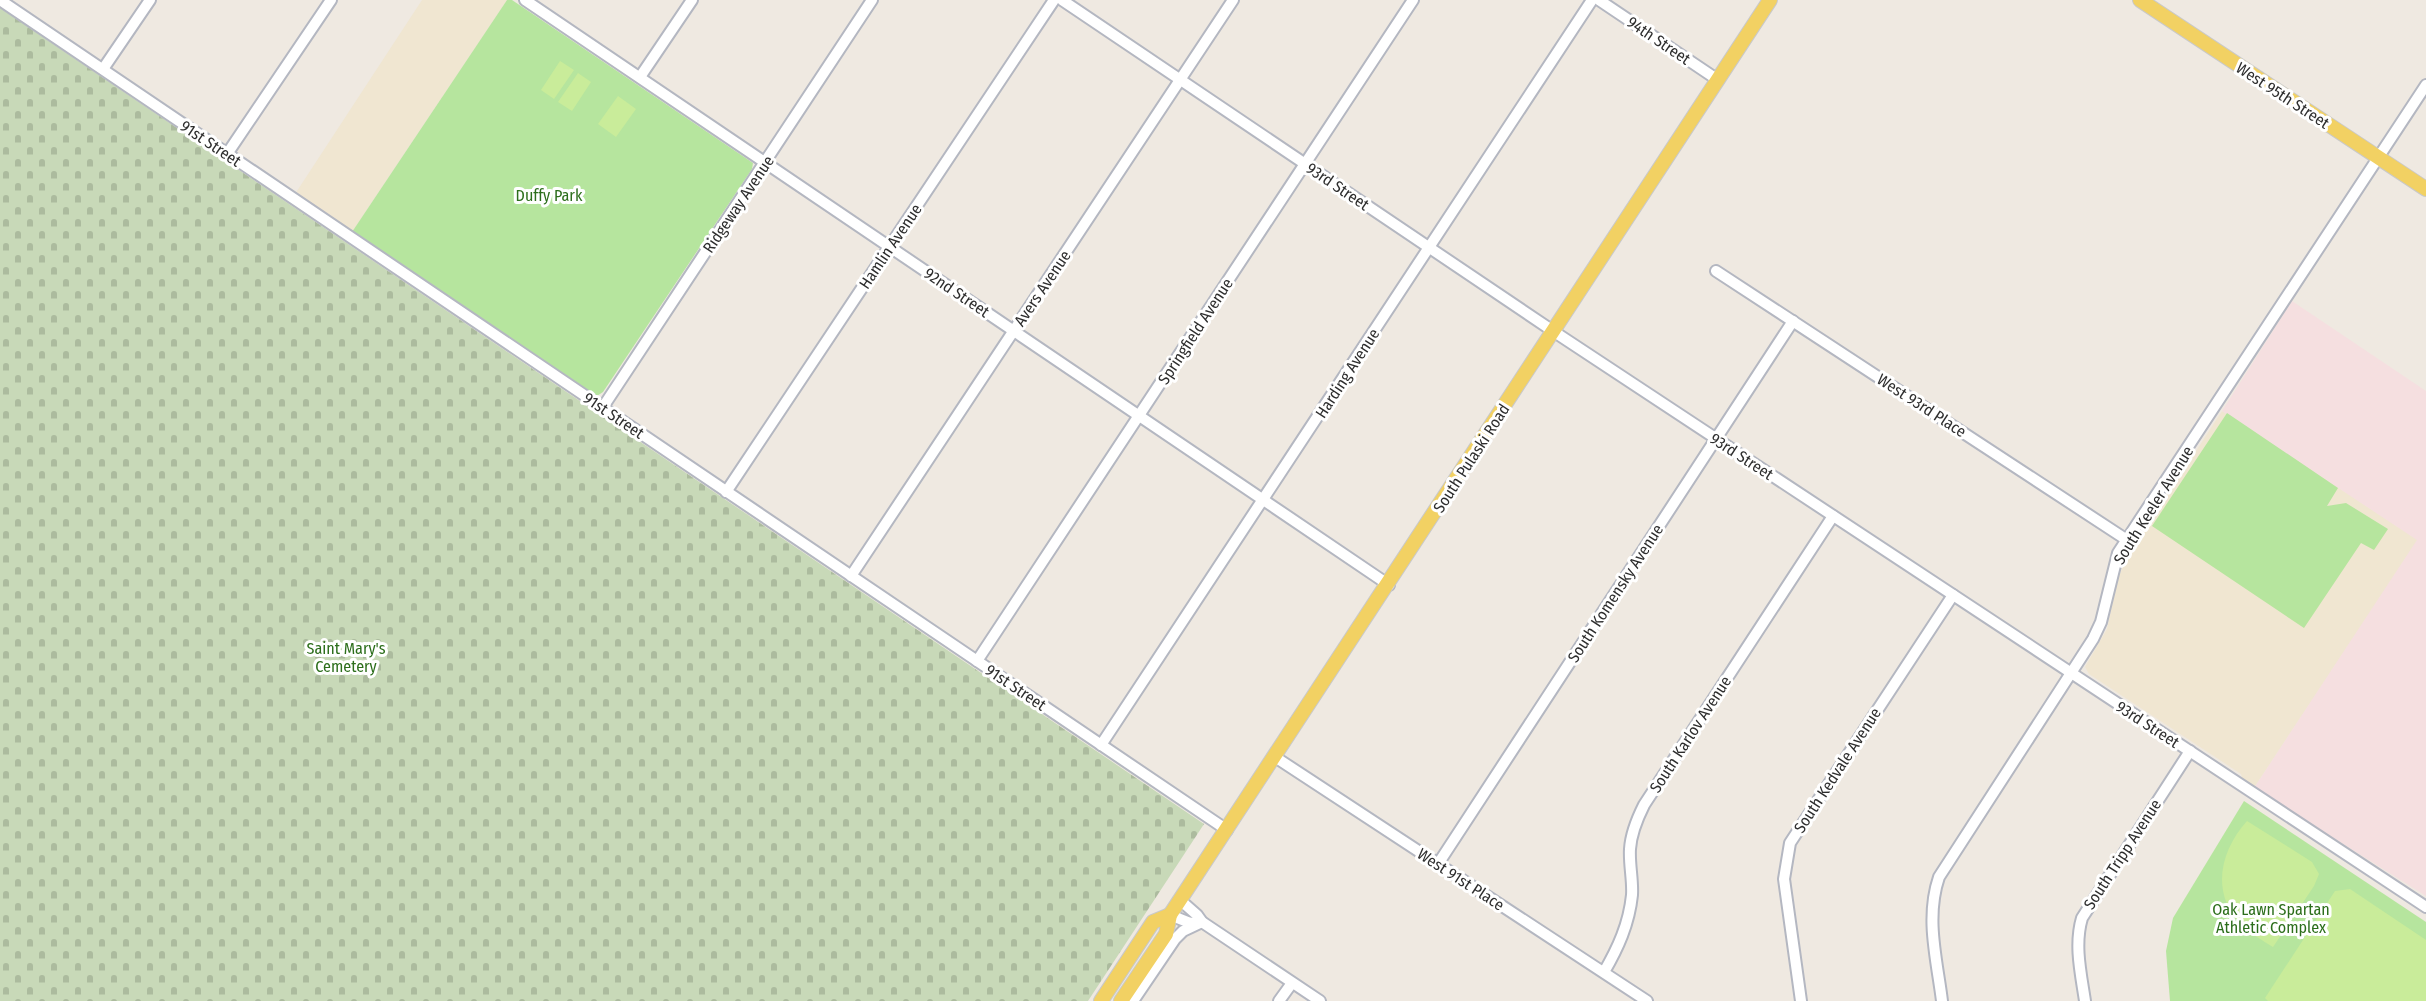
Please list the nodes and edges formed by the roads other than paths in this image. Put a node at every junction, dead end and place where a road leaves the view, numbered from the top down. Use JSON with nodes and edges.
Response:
{"nodes":[{"id":1,"x":0,"y":0,"type":"edge"},
{"id":2,"x":150,"y":0,"type":"edge"},
{"id":3,"x":331,"y":0,"type":"edge"},
{"id":4,"x":525,"y":0,"type":"edge"},
{"id":5,"x":692,"y":0,"type":"edge"},
{"id":6,"x":872,"y":0,"type":"edge"},
{"id":7,"x":1054,"y":0,"type":"edge"},
{"id":8,"x":1062,"y":0,"type":"edge"},
{"id":9,"x":1233,"y":0,"type":"edge"},
{"id":10,"x":1413,"y":0,"type":"edge"},
{"id":11,"x":1592,"y":0,"type":"edge"},
{"id":12,"x":1599,"y":0,"type":"edge"},
{"id":13,"x":1770,"y":0,"type":"edge"},
{"id":14,"x":2140,"y":0,"type":"edge"},
{"id":15,"x":103,"y":69,"type":"junction"},
{"id":16,"x":640,"y":77,"type":"junction"},
{"id":17,"x":1180,"y":80,"type":"junction"},
{"id":18,"x":1718,"y":80,"type":"junction"},
{"id":19,"x":2426,"y":86,"type":"edge"},
{"id":20,"x":227,"y":154,"type":"junction"},
{"id":21,"x":2378,"y":157,"type":"junction"},
{"id":22,"x":765,"y":162,"type":"junction"},
{"id":23,"x":1305,"y":164,"type":"junction"},
{"id":24,"x":2426,"y":189,"type":"edge"},
{"id":25,"x":890,"y":247,"type":"junction"},
{"id":26,"x":1429,"y":248,"type":"junction"},
{"id":27,"x":1716,"y":271,"type":"dead end"},
{"id":28,"x":1793,"y":321,"type":"junction"},
{"id":29,"x":1014,"y":331,"type":"junction"},
{"id":30,"x":1553,"y":331,"type":"junction"},
{"id":31,"x":603,"y":407,"type":"junction"},
{"id":32,"x":1139,"y":416,"type":"junction"},
{"id":33,"x":1716,"y":439,"type":"junction"},
{"id":34,"x":726,"y":492,"type":"junction"},
{"id":35,"x":1263,"y":500,"type":"junction"},
{"id":36,"x":1833,"y":516,"type":"junction"},
{"id":37,"x":2127,"y":540,"type":"junction"},
{"id":38,"x":851,"y":576,"type":"junction"},
{"id":39,"x":1389,"y":585,"type":"junction"},
{"id":40,"x":1953,"y":595,"type":"junction"},
{"id":41,"x":977,"y":661,"type":"junction"},
{"id":42,"x":2071,"y":673,"type":"junction"},
{"id":43,"x":1101,"y":745,"type":"junction"},
{"id":44,"x":2190,"y":751,"type":"junction"},
{"id":45,"x":1275,"y":757,"type":"junction"},
{"id":46,"x":1227,"y":830,"type":"junction"},
{"id":47,"x":1438,"y":864,"type":"junction"},
{"id":48,"x":1180,"y":900,"type":"junction"},
{"id":49,"x":2426,"y":907,"type":"edge"},
{"id":50,"x":1170,"y":915,"type":"junction"},
{"id":51,"x":1202,"y":922,"type":"junction"},
{"id":52,"x":1604,"y":972,"type":"junction"},
{"id":53,"x":1292,"y":982,"type":"junction"},
{"id":54,"x":1101,"y":1001,"type":"edge"},
{"id":55,"x":1121,"y":1001,"type":"edge"},
{"id":56,"x":1133,"y":1001,"type":"edge"},
{"id":57,"x":1280,"y":1001,"type":"edge"},
{"id":58,"x":1320,"y":1001,"type":"edge"},
{"id":59,"x":1647,"y":1001,"type":"edge"},
{"id":60,"x":1801,"y":1001,"type":"edge"},
{"id":61,"x":1942,"y":1001,"type":"edge"},
{"id":62,"x":2085,"y":1001,"type":"edge"}],
"edges":[{"from":1,"to":15,"type":"street","name":"91st Street"},
{"from":2,"to":15,"type":"street"},
{"from":3,"to":20,"type":"street"},
{"from":4,"to":16,"type":"street","name":"92nd Street"},
{"from":5,"to":16,"type":"street"},
{"from":6,"to":22,"type":"street","name":"Ridgeway Avenue"},
{"from":7,"to":25,"type":"street","name":"Hamlin Avenue"},
{"from":8,"to":17,"type":"street","name":"93rd Street"},
{"from":9,"to":17,"type":"street","name":"Avers Avenue"},
{"from":10,"to":23,"type":"street","name":"Springfield Avenue"},
{"from":11,"to":26,"type":"street","name":"Harding Avenue"},
{"from":12,"to":18,"type":"street","name":"94th Street"},
{"from":13,"to":18,"type":"main road","name":"South Pulaski Road"},
{"from":14,"to":21,"type":"main road","name":"West 95th Street"},
{"from":15,"to":20,"type":"street","name":"91st Street"},
{"from":16,"to":22,"type":"street","name":"92nd Street"},
{"from":17,"to":23,"type":"street","name":"93rd Street"},
{"from":17,"to":29,"type":"street","name":"Avers Avenue"},
{"from":18,"to":30,"type":"main road","name":"South Pulaski Road"},
{"from":19,"to":21,"type":"street","name":"South Keeler Avenue"},
{"from":20,"to":31,"type":"street","name":"91st Street"},
{"from":21,"to":24,"type":"main road","name":"West 95th Street"},
{"from":21,"to":37,"type":"street","name":"South Keeler Avenue"},
{"from":22,"to":25,"type":"street","name":"92nd Street"},
{"from":22,"to":31,"type":"street","name":"Ridgeway Avenue"},
{"from":23,"to":26,"type":"street","name":"93rd Street"},
{"from":23,"to":32,"type":"street","name":"Springfield Avenue"},
{"from":25,"to":29,"type":"street","name":"92nd Street"},
{"from":25,"to":34,"type":"street","name":"Hamlin Avenue"},
{"from":26,"to":30,"type":"street","name":"93rd Street"},
{"from":26,"to":35,"type":"street","name":"Harding Avenue"},
{"from":27,"to":28,"type":"street","name":"West 93rd Place"},
{"from":28,"to":33,"type":"street","name":"South Komensky Avenue"},
{"from":28,"to":37,"type":"street","name":"West 93rd Place"},
{"from":29,"to":32,"type":"street","name":"92nd Street"},
{"from":29,"to":38,"type":"street","name":"Avers Avenue"},
{"from":30,"to":33,"type":"street","name":"93rd Street"},
{"from":30,"to":39,"type":"main road","name":"South Pulaski Road"},
{"from":31,"to":34,"type":"street","name":"91st Street"},
{"from":32,"to":35,"type":"street","name":"92nd Street"},
{"from":32,"to":41,"type":"street","name":"Springfield Avenue"},
{"from":33,"to":36,"type":"street","name":"93rd Street"},
{"from":33,"to":47,"type":"street","name":"South Komensky Avenue"},
{"from":34,"to":38,"type":"street","name":"91st Street"},
{"from":35,"to":39,"type":"street","name":"92nd Street"},
{"from":35,"to":43,"type":"street","name":"Harding Avenue"},
{"from":36,"to":40,"type":"street","name":"93rd Street"},
{"from":36,"to":52,"type":"street","name":"South Karlov Avenue"},
{"from":37,"to":42,"type":"street","name":"South Keeler Avenue"},
{"from":38,"to":41,"type":"street","name":"91st Street"},
{"from":39,"to":45,"type":"main road","name":"South Pulaski Road"},
{"from":40,"to":42,"type":"street","name":"93rd Street"},
{"from":40,"to":60,"type":"street","name":"South Kedvale Avenue"},
{"from":41,"to":43,"type":"street","name":"91st Street"},
{"from":42,"to":44,"type":"street","name":"93rd Street"},
{"from":42,"to":61,"type":"street","name":"South Keeler Avenue"},
{"from":43,"to":46,"type":"street","name":"91st Street"},
{"from":44,"to":49,"type":"street","name":"93rd Street"},
{"from":44,"to":62,"type":"street","name":"South Tripp Avenue"},
{"from":45,"to":46,"type":"main road","name":"South Pulaski Road"},
{"from":45,"to":47,"type":"street","name":"West 91st Place"},
{"from":46,"to":48,"type":"main road","name":"South Pulaski Road"},
{"from":47,"to":52,"type":"street","name":"West 91st Place"},
{"from":48,"to":50,"type":"main road","name":"South Pulaski Road"},
{"from":48,"to":51,"type":"street"},
{"from":50,"to":51,"type":"street"},
{"from":50,"to":54,"type":"main road","name":"South Pulaski Road"},
{"from":50,"to":55,"type":"main road","name":"South Pulaski Road"},
{"from":51,"to":53,"type":"street"},
{"from":51,"to":56,"type":"street"},
{"from":52,"to":59,"type":"street","name":"West 91st Place"},
{"from":53,"to":57,"type":"street"},
{"from":53,"to":58,"type":"street"}]}
